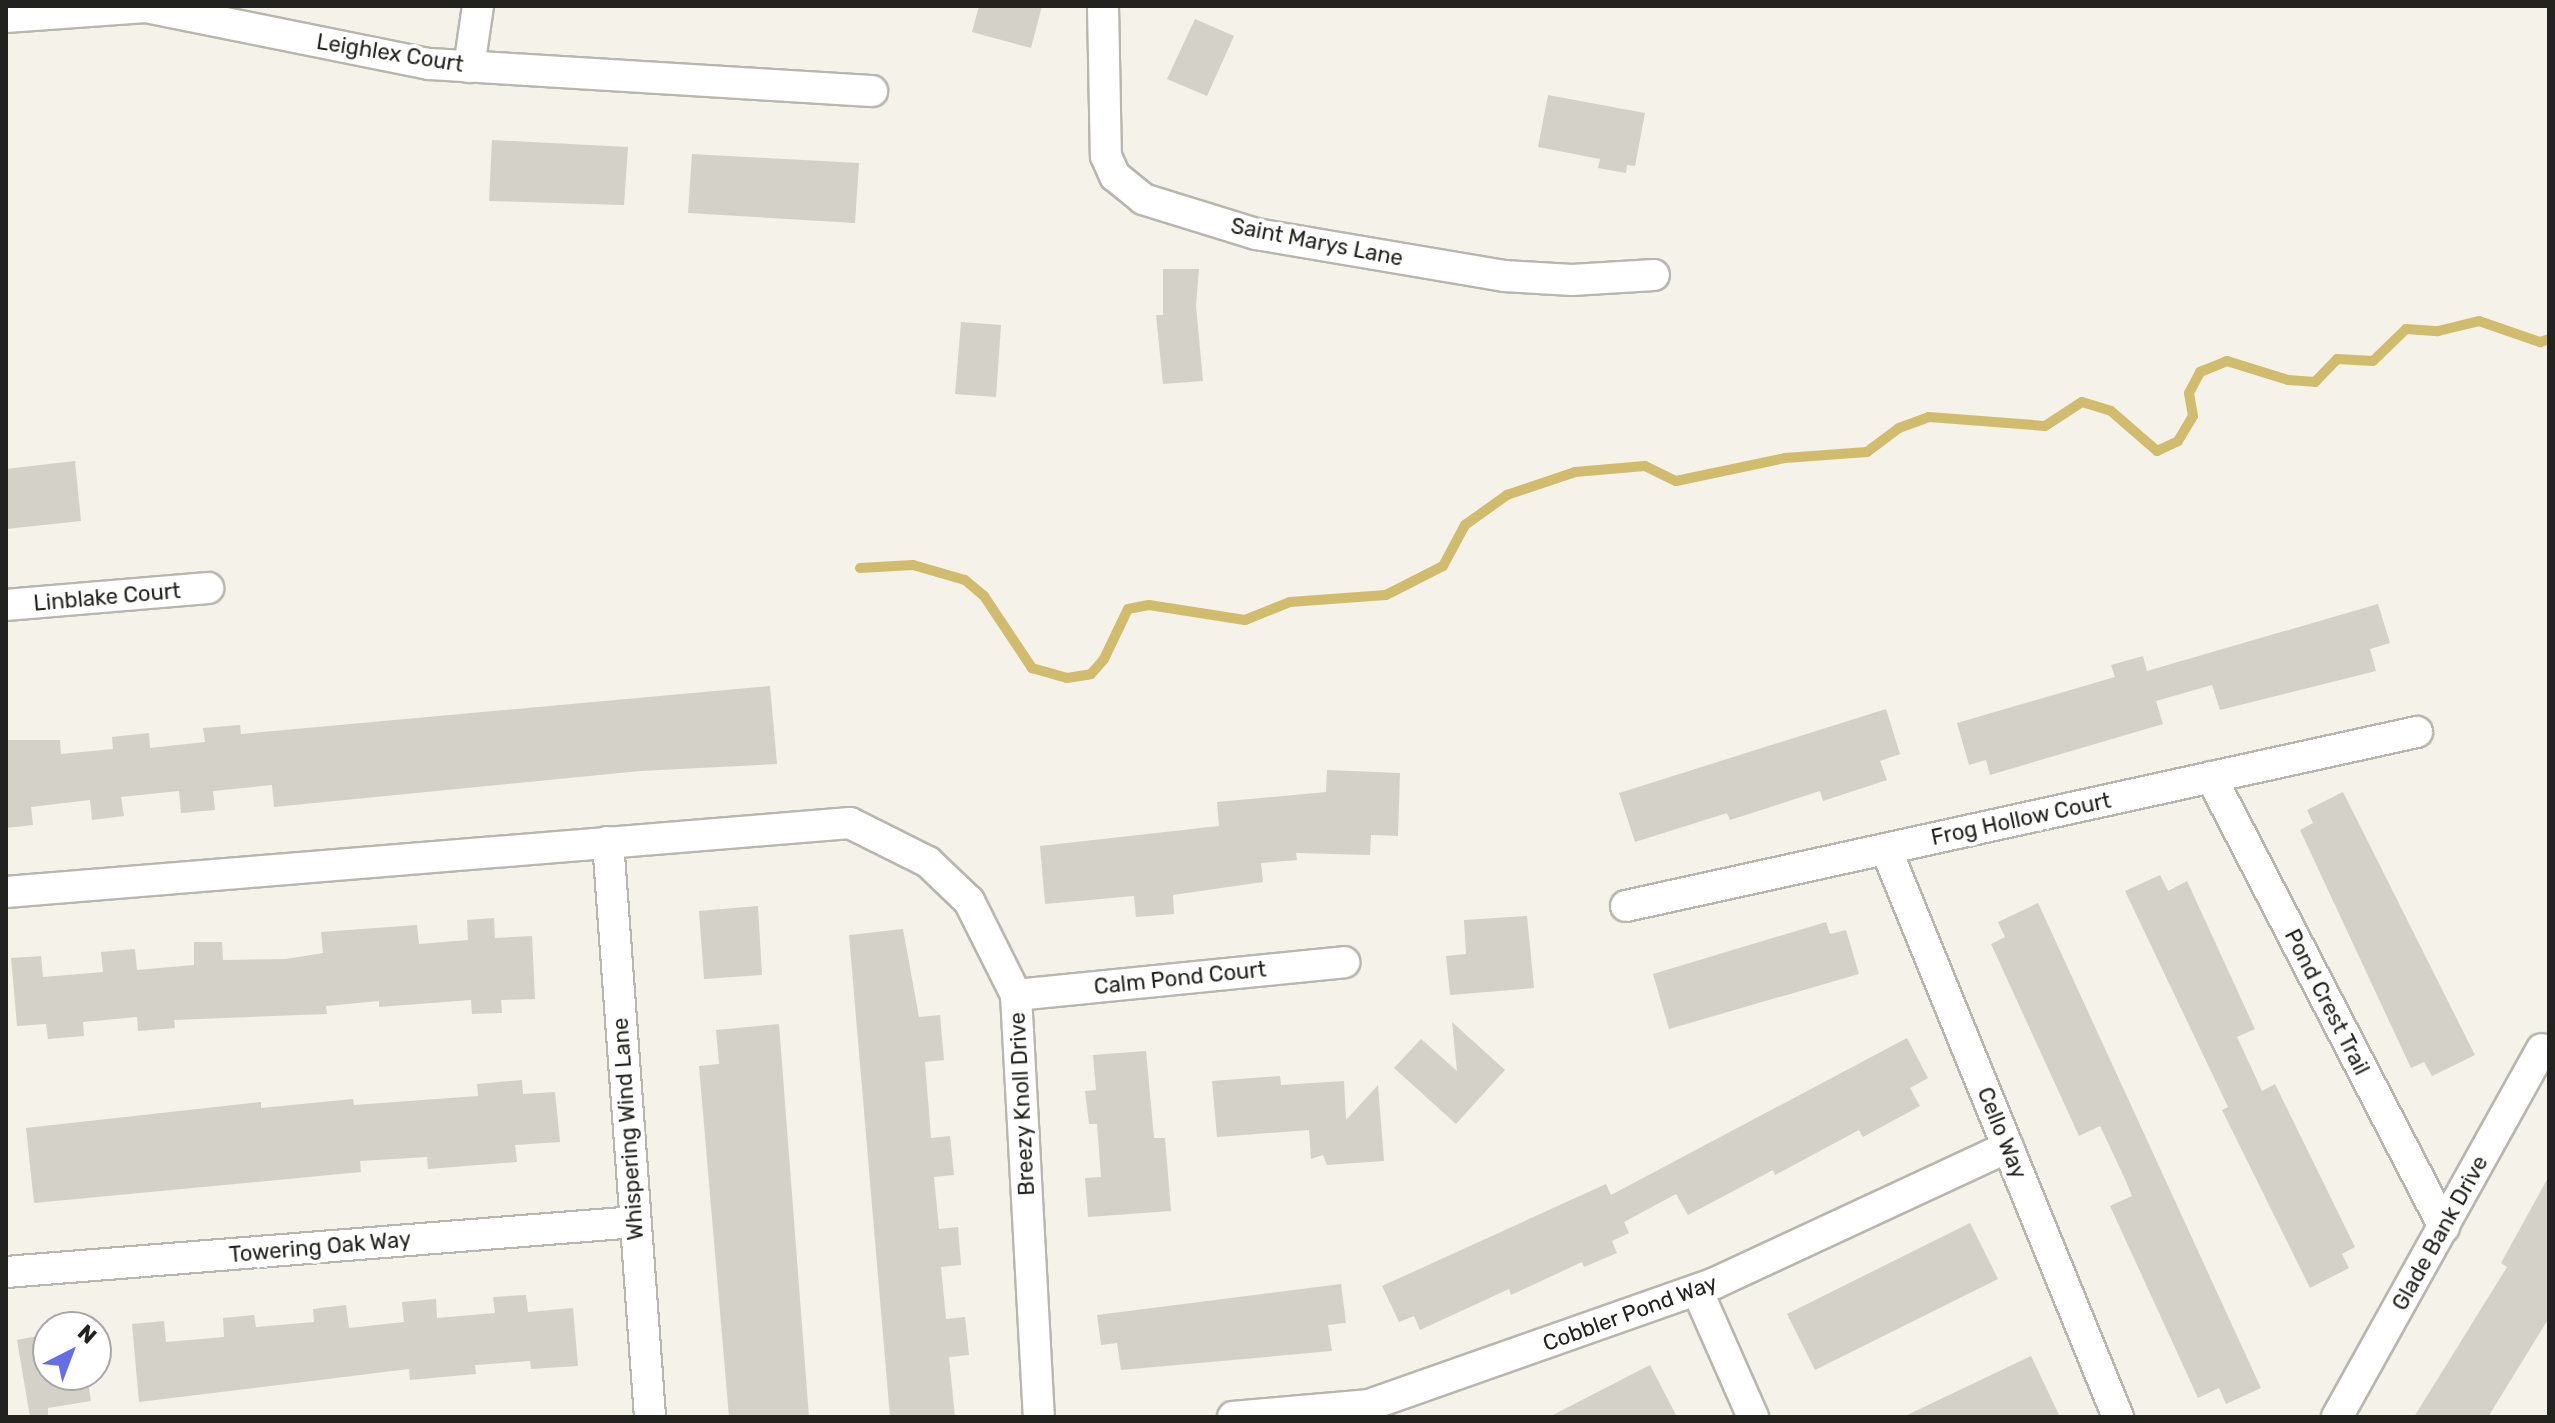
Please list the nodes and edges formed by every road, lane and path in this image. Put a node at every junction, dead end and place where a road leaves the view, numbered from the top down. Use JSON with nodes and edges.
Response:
{"nodes":[{"id":1,"x":478,"y":6,"type":"edge"},
{"id":2,"x":1103,"y":6,"type":"edge"},
{"id":3,"x":6,"y":17,"type":"edge"},
{"id":4,"x":469,"y":67,"type":"junction"},
{"id":5,"x":872,"y":91,"type":"dead end"},
{"id":6,"x":1654,"y":275,"type":"dead end"},
{"id":7,"x":208,"y":588,"type":"dead end"},
{"id":8,"x":6,"y":605,"type":"edge"},
{"id":9,"x":2417,"y":732,"type":"dead end"},
{"id":10,"x":2211,"y":777,"type":"junction"},
{"id":11,"x":608,"y":842,"type":"junction"},
{"id":12,"x":1886,"y":849,"type":"junction"},
{"id":13,"x":6,"y":892,"type":"edge"},
{"id":14,"x":1626,"y":906,"type":"dead end"},
{"id":15,"x":1344,"y":962,"type":"dead end"},
{"id":16,"x":1016,"y":995,"type":"junction"},
{"id":17,"x":2542,"y":1049,"type":"dead end"},
{"id":18,"x":2008,"y":1147,"type":"junction"},
{"id":19,"x":635,"y":1222,"type":"junction"},
{"id":20,"x":2444,"y":1227,"type":"junction"},
{"id":21,"x":6,"y":1272,"type":"edge"},
{"id":22,"x":1697,"y":1290,"type":"junction"},
{"id":23,"x":1371,"y":1411,"type":"edge"},
{"id":24,"x":650,"y":1417,"type":"edge"},
{"id":25,"x":1039,"y":1417,"type":"edge"},
{"id":26,"x":1233,"y":1417,"type":"edge"},
{"id":27,"x":1753,"y":1417,"type":"edge"},
{"id":28,"x":2118,"y":1417,"type":"edge"},
{"id":29,"x":2337,"y":1417,"type":"edge"}],
"edges":[{"from":1,"to":4,"type":"street"},
{"from":2,"to":6,"type":"street","name":"Saint Marys Lane"},
{"from":3,"to":4,"type":"street","name":"Leighlex Court"},
{"from":4,"to":5,"type":"street","name":"Leighlex Court"},
{"from":7,"to":8,"type":"street","name":"Linblake Court"},
{"from":9,"to":10,"type":"street","name":"Frog Hollow Court"},
{"from":10,"to":12,"type":"street","name":"Frog Hollow Court"},
{"from":10,"to":20,"type":"street","name":"Pond Crest Trail"},
{"from":11,"to":13,"type":"street"},
{"from":11,"to":16,"type":"street","name":"Breezy Knoll Drive"},
{"from":11,"to":19,"type":"street","name":"Whispering Wind Lane"},
{"from":12,"to":14,"type":"street","name":"Frog Hollow Court"},
{"from":12,"to":18,"type":"street","name":"Cello Way"},
{"from":15,"to":16,"type":"street","name":"Calm Pond Court"},
{"from":16,"to":25,"type":"street","name":"Breezy Knoll Drive"},
{"from":17,"to":20,"type":"street","name":"Glade Bank Drive"},
{"from":18,"to":22,"type":"street","name":"Cobbler Pond Way"},
{"from":18,"to":28,"type":"street","name":"Cello Way"},
{"from":19,"to":21,"type":"street","name":"Towering Oak Way"},
{"from":19,"to":24,"type":"street","name":"Whispering Wind Lane"},
{"from":20,"to":29,"type":"street","name":"Glade Bank Drive"},
{"from":22,"to":23,"type":"street","name":"Cobbler Pond Way"},
{"from":22,"to":27,"type":"street"},
{"from":23,"to":26,"type":"street","name":"Cobbler Pond Way"}]}
